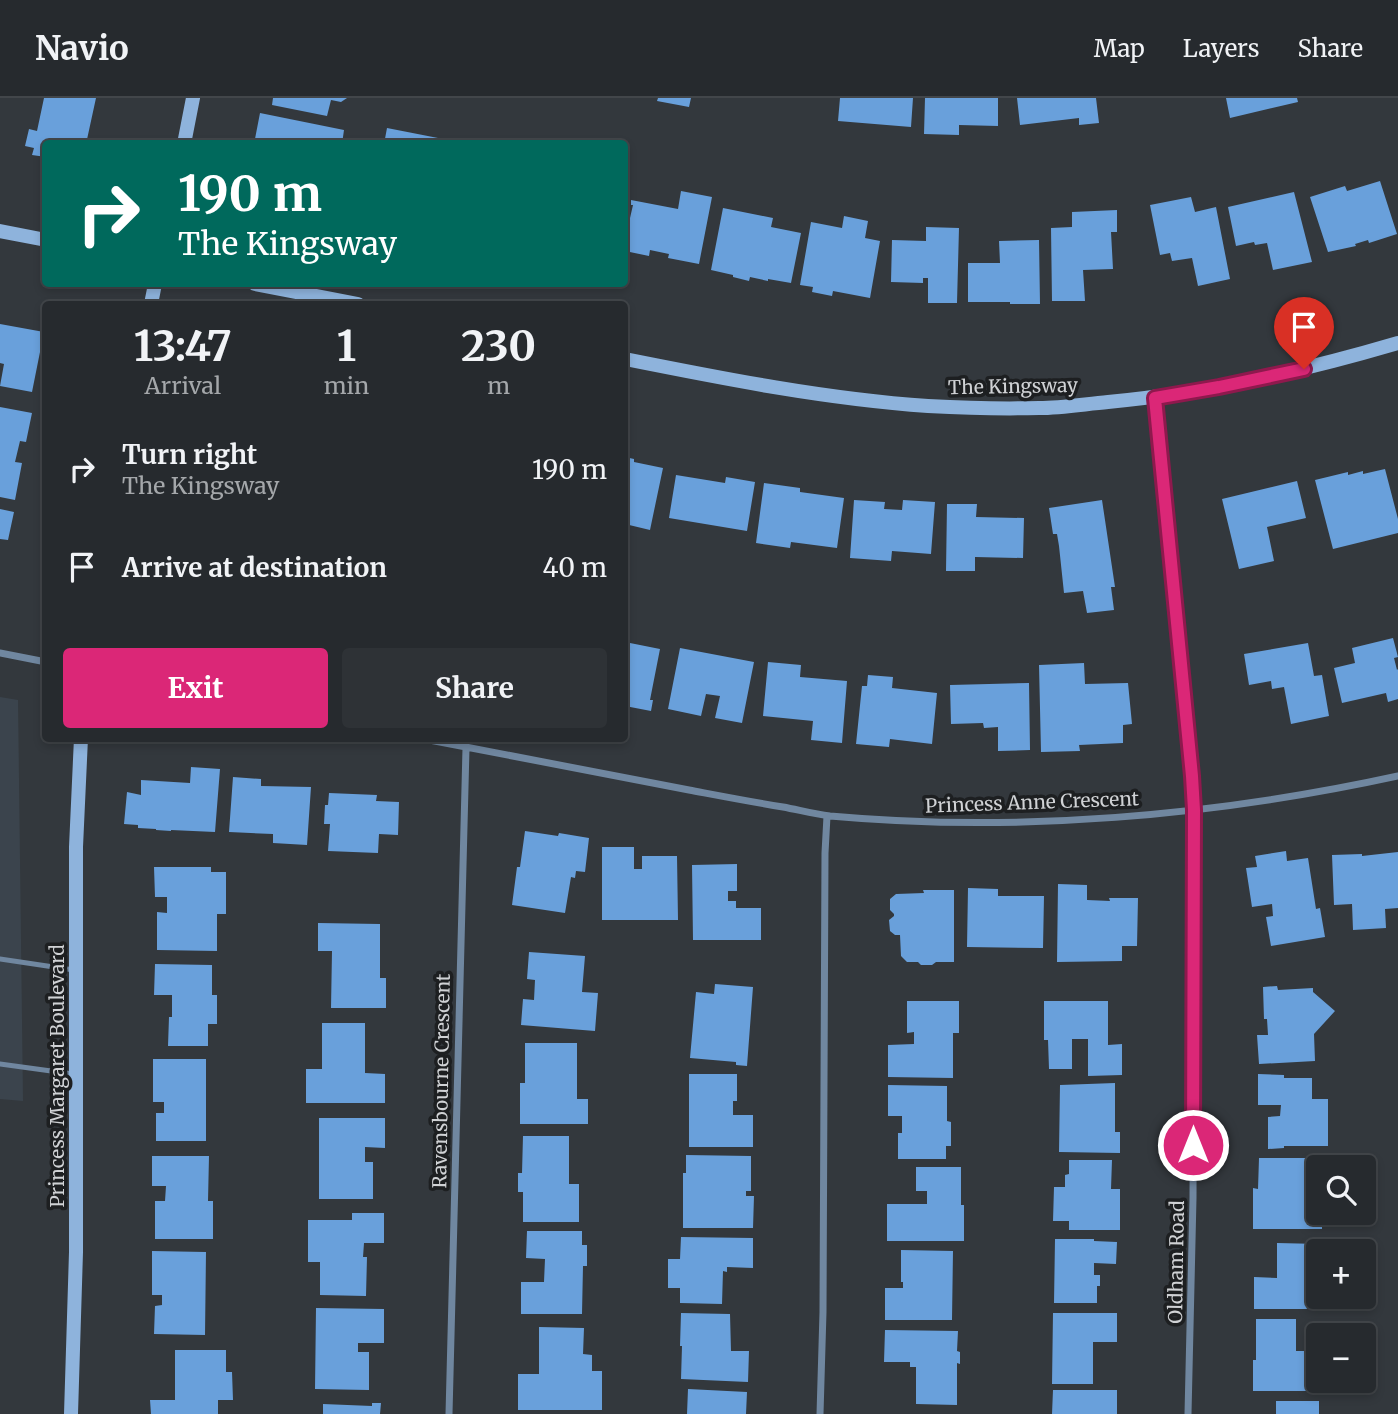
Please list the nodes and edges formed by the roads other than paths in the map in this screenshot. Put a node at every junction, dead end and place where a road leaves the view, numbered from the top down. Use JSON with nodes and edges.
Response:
{"nodes":[{"id":1,"x":193,"y":98,"type":"edge"},
{"id":2,"x":185,"y":140,"type":"edge"},
{"id":3,"x":0,"y":231,"type":"edge"},
{"id":4,"x":42,"y":239,"type":"edge"},
{"id":5,"x":270,"y":287,"type":"edge"},
{"id":6,"x":343,"y":301,"type":"edge"},
{"id":7,"x":1398,"y":343,"type":"edge"},
{"id":8,"x":628,"y":360,"type":"edge"},
{"id":9,"x":1155,"y":398,"type":"junction"},
{"id":10,"x":0,"y":653,"type":"edge"},
{"id":11,"x":42,"y":661,"type":"edge"},
{"id":12,"x":81,"y":742,"type":"edge"},
{"id":13,"x":438,"y":742,"type":"edge"},
{"id":14,"x":466,"y":748,"type":"junction"},
{"id":15,"x":1398,"y":776,"type":"edge"},
{"id":16,"x":1194,"y":810,"type":"junction"},
{"id":17,"x":827,"y":816,"type":"junction"},
{"id":18,"x":0,"y":959,"type":"edge"},
{"id":19,"x":77,"y":970,"type":"junction"},
{"id":20,"x":0,"y":1064,"type":"edge"},
{"id":21,"x":76,"y":1075,"type":"junction"},
{"id":22,"x":71,"y":1414,"type":"edge"},
{"id":23,"x":449,"y":1414,"type":"edge"},
{"id":24,"x":820,"y":1414,"type":"edge"},
{"id":25,"x":1188,"y":1414,"type":"edge"}],
"edges":[{"from":1,"to":2,"type":"street"},
{"from":3,"to":4,"type":"street"},
{"from":5,"to":6,"type":"street"},
{"from":7,"to":9,"type":"street","name":"The Kingsway"},
{"from":8,"to":9,"type":"street","name":"The Kingsway"},
{"from":9,"to":16,"type":"street","name":"Oldham Road"},
{"from":10,"to":11,"type":"street"},
{"from":12,"to":19,"type":"street","name":"Princess Margaret Boulevard"},
{"from":13,"to":14,"type":"street","name":"Princess Anne Crescent"},
{"from":14,"to":17,"type":"street","name":"Princess Anne Crescent"},
{"from":14,"to":23,"type":"street","name":"Ravensbourne Crescent"},
{"from":15,"to":16,"type":"street","name":"Princess Anne Crescent"},
{"from":16,"to":17,"type":"street","name":"Princess Anne Crescent"},
{"from":16,"to":25,"type":"street","name":"Oldham Road"},
{"from":17,"to":24,"type":"street"},
{"from":18,"to":19,"type":"lane"},
{"from":19,"to":21,"type":"street","name":"Princess Margaret Boulevard"},
{"from":20,"to":21,"type":"lane"},
{"from":21,"to":22,"type":"street","name":"Princess Margaret Boulevard"}]}
